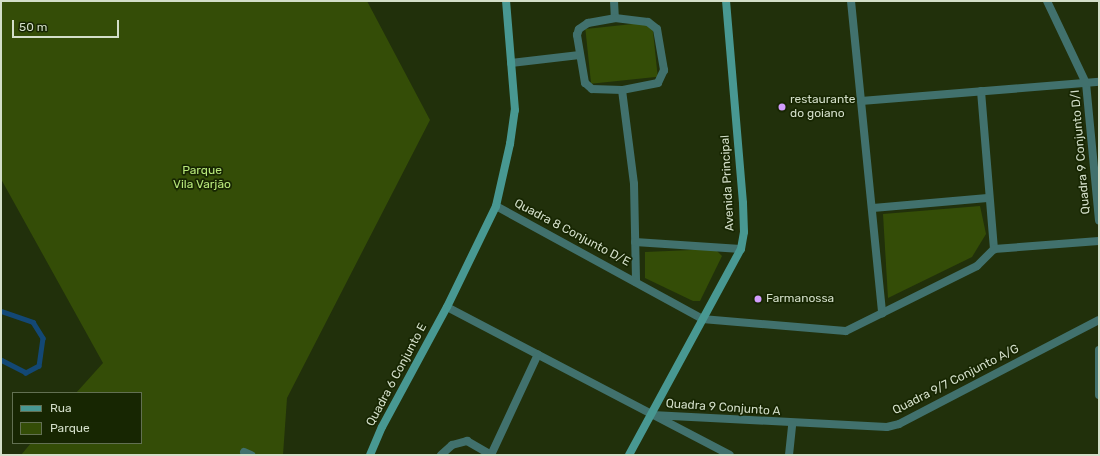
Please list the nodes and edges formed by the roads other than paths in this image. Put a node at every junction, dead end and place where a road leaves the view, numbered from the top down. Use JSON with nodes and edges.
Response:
{"nodes":[{"id":1,"x":506,"y":1,"type":"edge"},
{"id":2,"x":614,"y":1,"type":"edge"},
{"id":3,"x":726,"y":1,"type":"edge"},
{"id":4,"x":851,"y":1,"type":"edge"},
{"id":5,"x":1047,"y":1,"type":"edge"},
{"id":6,"x":615,"y":18,"type":"junction"},
{"id":7,"x":580,"y":55,"type":"junction"},
{"id":8,"x":511,"y":63,"type":"junction"},
{"id":9,"x":1099,"y":82,"type":"edge"},
{"id":10,"x":1086,"y":83,"type":"junction"},
{"id":11,"x":622,"y":90,"type":"junction"},
{"id":12,"x":980,"y":91,"type":"junction"},
{"id":13,"x":861,"y":101,"type":"junction"},
{"id":14,"x":988,"y":198,"type":"junction"},
{"id":15,"x":496,"y":206,"type":"junction"},
{"id":16,"x":873,"y":208,"type":"junction"},
{"id":17,"x":1099,"y":220,"type":"edge"},
{"id":18,"x":1099,"y":241,"type":"edge"},
{"id":19,"x":635,"y":242,"type":"junction"},
{"id":20,"x":741,"y":249,"type":"junction"},
{"id":21,"x":994,"y":249,"type":"junction"},
{"id":22,"x":636,"y":282,"type":"junction"},
{"id":23,"x":447,"y":307,"type":"junction"},
{"id":24,"x":882,"y":313,"type":"junction"},
{"id":25,"x":702,"y":319,"type":"junction"},
{"id":26,"x":1099,"y":320,"type":"edge"},
{"id":27,"x":1099,"y":350,"type":"edge"},
{"id":28,"x":538,"y":354,"type":"junction"},
{"id":29,"x":1098,"y":386,"type":"edge"},
{"id":30,"x":1099,"y":395,"type":"edge"},
{"id":31,"x":652,"y":415,"type":"junction"},
{"id":32,"x":792,"y":424,"type":"junction"},
{"id":33,"x":370,"y":455,"type":"edge"},
{"id":34,"x":441,"y":455,"type":"edge"},
{"id":35,"x":491,"y":455,"type":"edge"},
{"id":36,"x":629,"y":455,"type":"edge"},
{"id":37,"x":730,"y":455,"type":"edge"},
{"id":38,"x":788,"y":455,"type":"edge"}],
"edges":[{"from":1,"to":8,"type":"street","name":"Quadra 6 Conjunto E"},
{"from":2,"to":6,"type":"street"},
{"from":3,"to":20,"type":"street","name":"Avenida Principal"},
{"from":4,"to":13,"type":"street"},
{"from":5,"to":10,"type":"street"},
{"from":6,"to":7,"type":"street"},
{"from":6,"to":11,"type":"street"},
{"from":7,"to":8,"type":"street"},
{"from":7,"to":11,"type":"street"},
{"from":8,"to":15,"type":"street","name":"Quadra 6 Conjunto E"},
{"from":9,"to":10,"type":"street"},
{"from":10,"to":12,"type":"street"},
{"from":10,"to":17,"type":"street","name":"Quadra 9 Conjunto D/I"},
{"from":11,"to":19,"type":"street"},
{"from":12,"to":13,"type":"street"},
{"from":12,"to":14,"type":"street"},
{"from":13,"to":16,"type":"street"},
{"from":14,"to":16,"type":"street"},
{"from":14,"to":21,"type":"street"},
{"from":15,"to":22,"type":"street","name":"Quadra 8 Conjunto D/E"},
{"from":15,"to":23,"type":"street","name":"Quadra 6 Conjunto E"},
{"from":16,"to":24,"type":"street"},
{"from":18,"to":21,"type":"street"},
{"from":19,"to":20,"type":"street"},
{"from":19,"to":22,"type":"street"},
{"from":20,"to":25,"type":"street","name":"Avenida Principal"},
{"from":21,"to":24,"type":"street"},
{"from":22,"to":25,"type":"street","name":"Quadra 8 Conjunto D/E"},
{"from":23,"to":28,"type":"street"},
{"from":23,"to":33,"type":"street","name":"Quadra 6 Conjunto E"},
{"from":24,"to":25,"type":"street"},
{"from":25,"to":31,"type":"street","name":"Avenida Principal"},
{"from":26,"to":32,"type":"street","name":"Quadra 9/7 Conjunto A/G"},
{"from":27,"to":29,"type":"street"},
{"from":28,"to":31,"type":"street"},
{"from":28,"to":35,"type":"street"},
{"from":29,"to":30,"type":"street"},
{"from":31,"to":32,"type":"street","name":"Quadra 9 Conjunto A"},
{"from":31,"to":36,"type":"street","name":"Avenida Principal"},
{"from":31,"to":37,"type":"street"},
{"from":32,"to":38,"type":"street"},
{"from":34,"to":35,"type":"street"}]}
